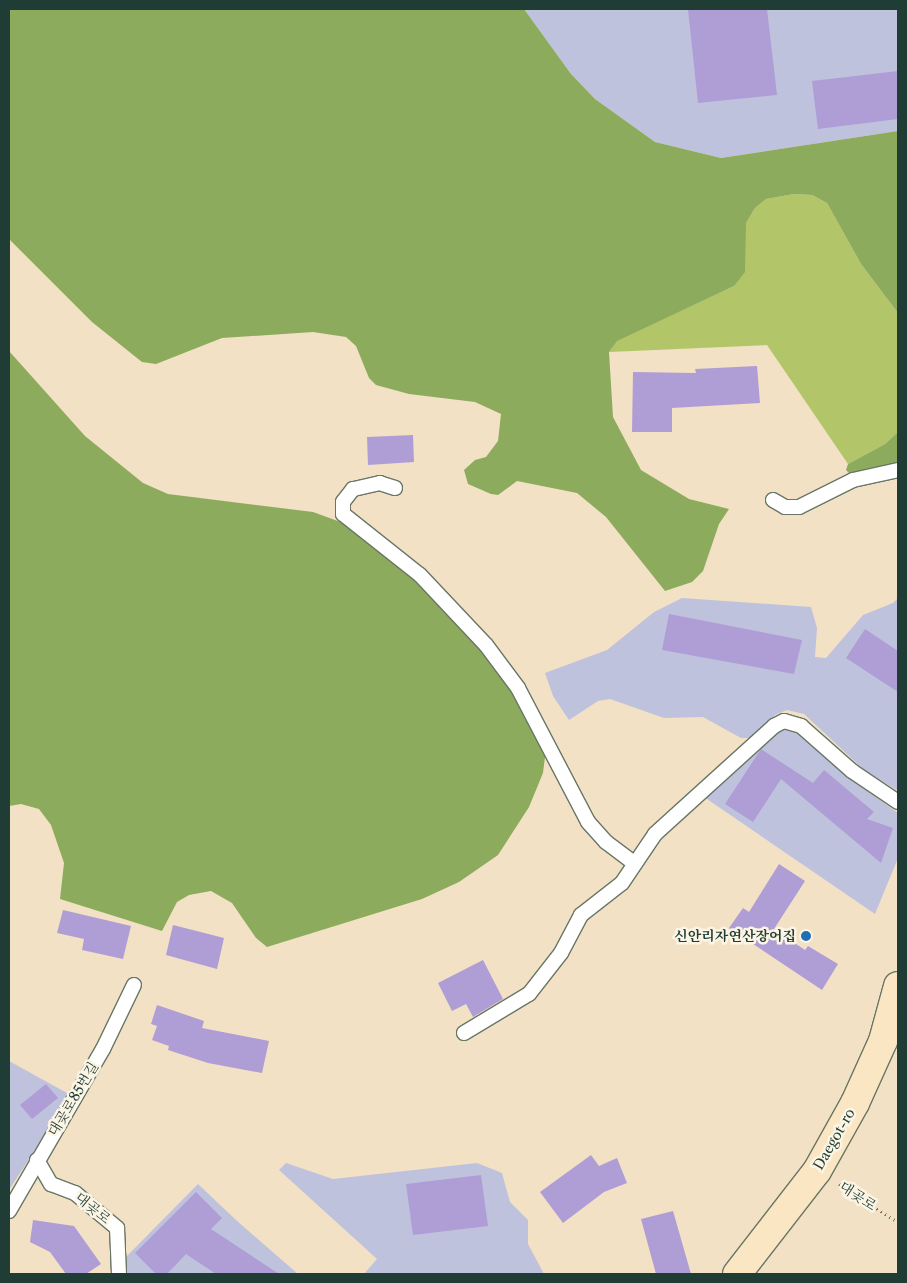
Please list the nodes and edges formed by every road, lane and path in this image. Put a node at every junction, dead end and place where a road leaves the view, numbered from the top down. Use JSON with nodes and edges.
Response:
{"nodes":[{"id":1,"x":898,"y":470,"type":"edge"},
{"id":2,"x":395,"y":488,"type":"dead end"},
{"id":3,"x":773,"y":500,"type":"dead end"},
{"id":4,"x":898,"y":802,"type":"edge"},
{"id":5,"x":635,"y":864,"type":"junction"},
{"id":6,"x":134,"y":985,"type":"dead end"},
{"id":7,"x":898,"y":986,"type":"edge"},
{"id":8,"x":464,"y":1033,"type":"dead end"},
{"id":9,"x":36,"y":1160,"type":"junction"},
{"id":10,"x":817,"y":1170,"type":"junction"},
{"id":11,"x":9,"y":1211,"type":"edge"},
{"id":12,"x":898,"y":1222,"type":"edge"},
{"id":13,"x":119,"y":1274,"type":"edge"},
{"id":14,"x":737,"y":1274,"type":"edge"}],
"edges":[{"from":1,"to":3,"type":"lane"},
{"from":2,"to":5,"type":"lane"},
{"from":4,"to":5,"type":"lane"},
{"from":5,"to":8,"type":"lane"},
{"from":6,"to":9,"type":"lane","name":"대곶로85번길"},
{"from":7,"to":10,"type":"street","name":"Daegot-ro"},
{"from":9,"to":11,"type":"lane","name":"대곶로85번길"},
{"from":9,"to":13,"type":"lane","name":"대곶로"},
{"from":10,"to":12,"type":"path","name":"대곶로"},
{"from":10,"to":14,"type":"street","name":"Daegot-ro"}]}
